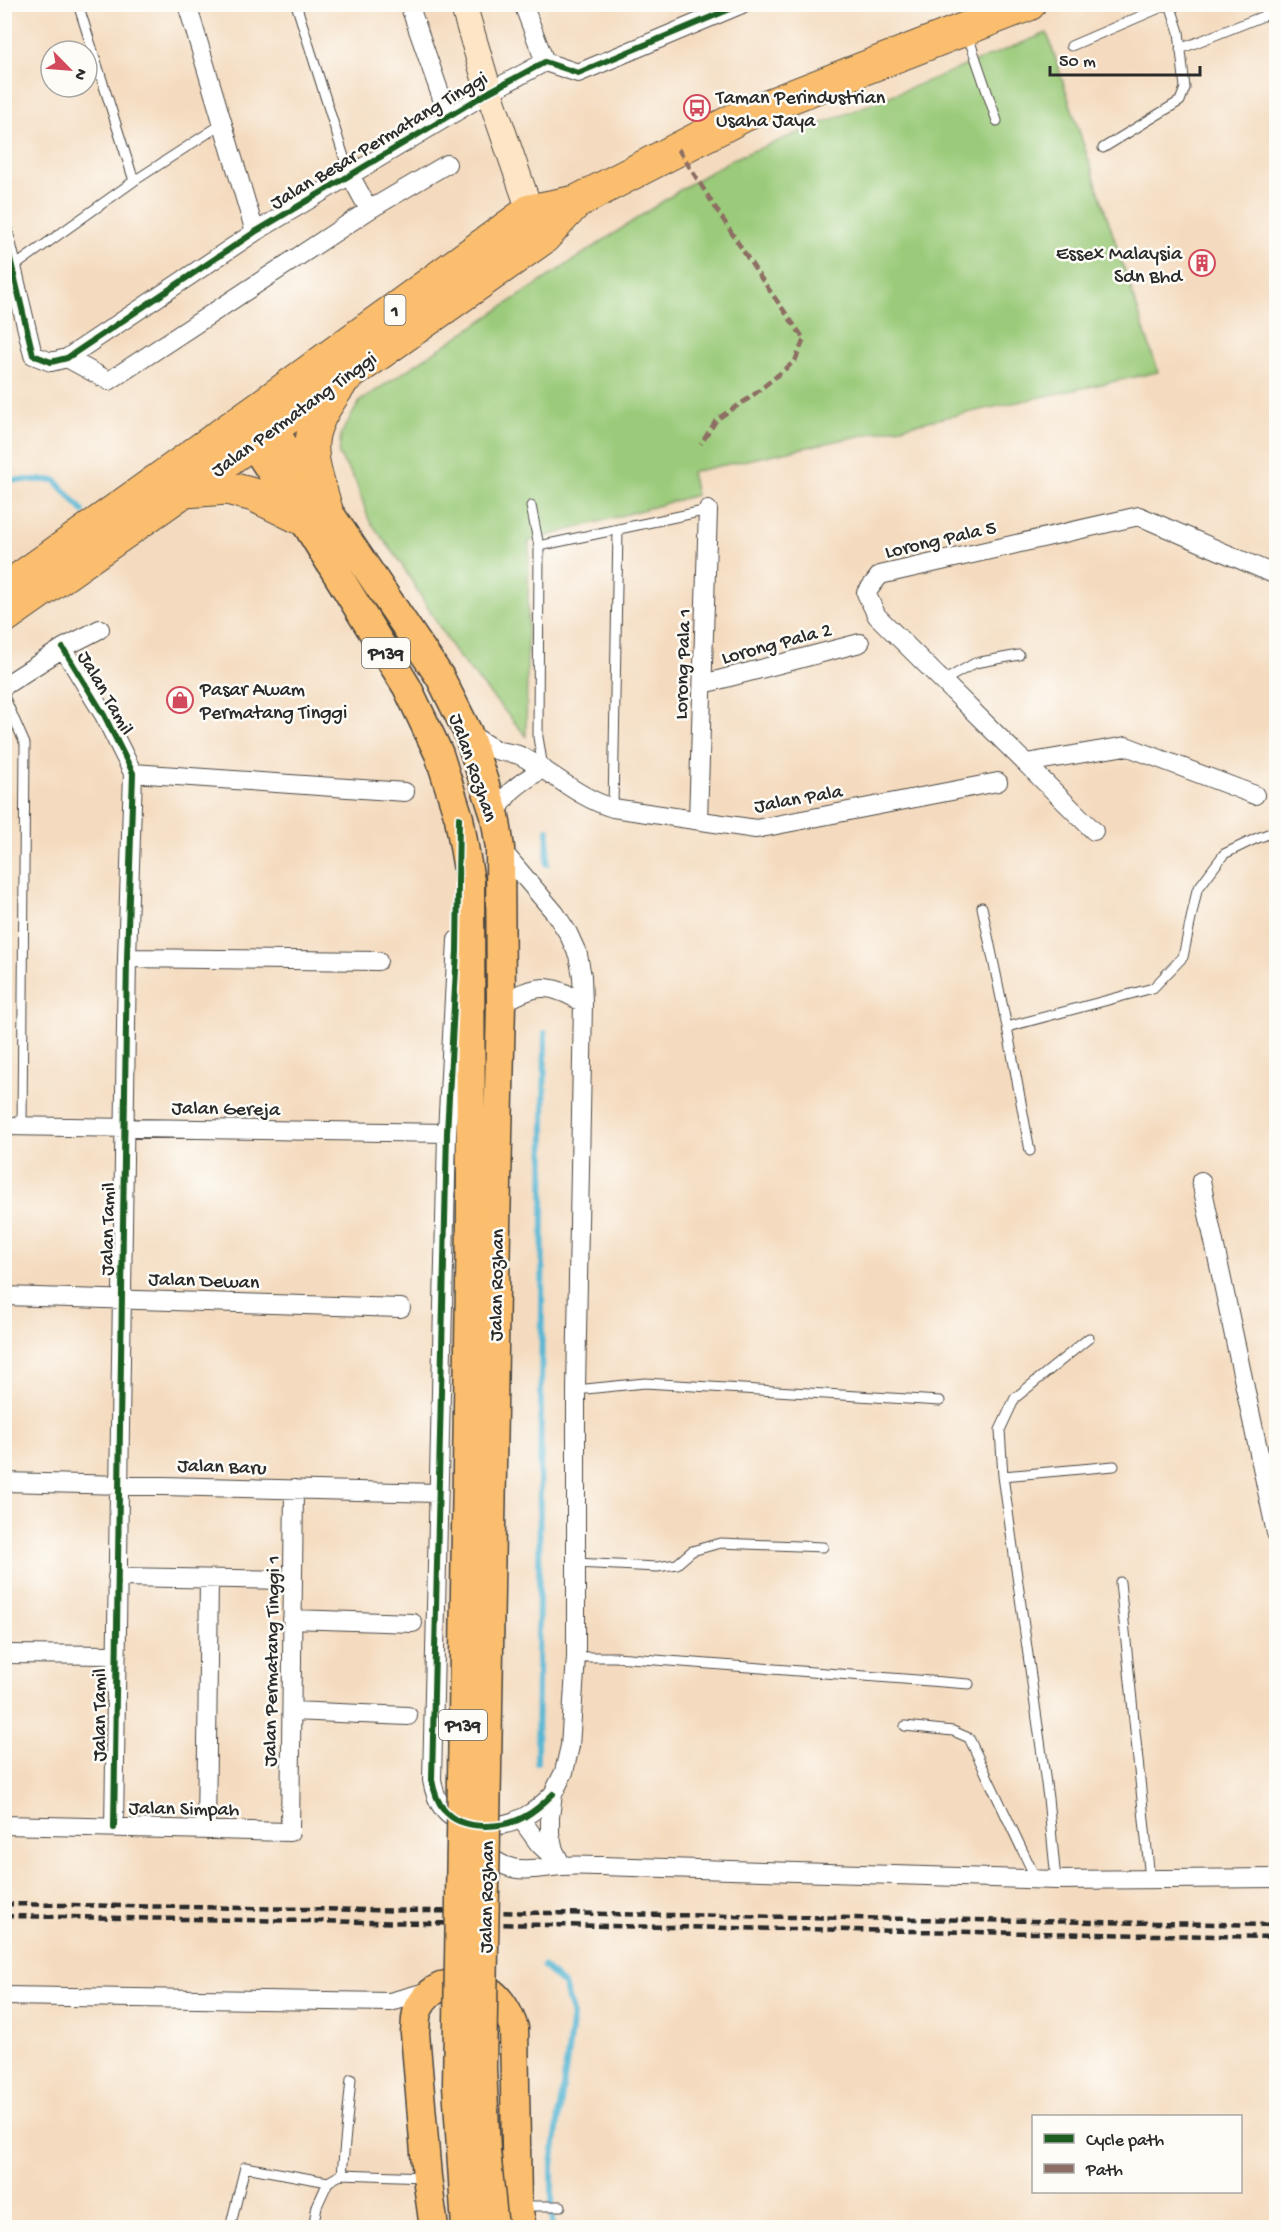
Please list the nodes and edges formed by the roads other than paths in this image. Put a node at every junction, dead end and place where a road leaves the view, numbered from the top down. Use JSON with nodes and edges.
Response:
{"nodes":[{"id":1,"x":78,"y":4,"type":"edge"},
{"id":2,"x":187,"y":4,"type":"edge"},
{"id":3,"x":296,"y":4,"type":"edge"},
{"id":4,"x":409,"y":4,"type":"edge"},
{"id":5,"x":463,"y":4,"type":"edge"},
{"id":6,"x":523,"y":4,"type":"edge"},
{"id":7,"x":742,"y":4,"type":"edge"},
{"id":8,"x":1029,"y":4,"type":"edge"},
{"id":9,"x":1170,"y":4,"type":"edge"},
{"id":10,"x":1276,"y":10,"type":"edge"},
{"id":11,"x":966,"y":28,"type":"junction"},
{"id":12,"x":1071,"y":45,"type":"dead end"},
{"id":13,"x":1180,"y":49,"type":"junction"},
{"id":14,"x":544,"y":62,"type":"junction"},
{"id":15,"x":489,"y":92,"type":"junction"},
{"id":16,"x":448,"y":116,"type":"junction"},
{"id":17,"x":997,"y":122,"type":"dead end"},
{"id":18,"x":222,"y":124,"type":"junction"},
{"id":19,"x":1103,"y":148,"type":"dead end"},
{"id":20,"x":447,"y":164,"type":"dead end"},
{"id":21,"x":350,"y":174,"type":"junction"},
{"id":22,"x":134,"y":181,"type":"junction"},
{"id":23,"x":369,"y":210,"type":"junction"},
{"id":24,"x":536,"y":224,"type":"junction"},
{"id":25,"x":255,"y":232,"type":"junction"},
{"id":26,"x":4,"y":233,"type":"edge"},
{"id":27,"x":12,"y":268,"type":"junction"},
{"id":28,"x":59,"y":360,"type":"junction"},
{"id":29,"x":346,"y":375,"type":"junction"},
{"id":30,"x":255,"y":426,"type":"junction"},
{"id":31,"x":185,"y":490,"type":"junction"},
{"id":32,"x":531,"y":506,"type":"dead end"},
{"id":33,"x":708,"y":510,"type":"joint"},
{"id":34,"x":315,"y":514,"type":"junction"},
{"id":35,"x":618,"y":529,"type":"junction"},
{"id":36,"x":539,"y":546,"type":"junction"},
{"id":37,"x":1276,"y":574,"type":"edge"},
{"id":38,"x":4,"y":590,"type":"edge"},
{"id":39,"x":4,"y":617,"type":"edge"},
{"id":40,"x":100,"y":629,"type":"dead end"},
{"id":41,"x":860,"y":643,"type":"dead end"},
{"id":42,"x":63,"y":648,"type":"junction"},
{"id":43,"x":1019,"y":655,"type":"dead end"},
{"id":44,"x":943,"y":681,"type":"junction"},
{"id":45,"x":703,"y":684,"type":"junction"},
{"id":46,"x":4,"y":686,"type":"edge"},
{"id":47,"x":4,"y":696,"type":"edge"},
{"id":48,"x":468,"y":733,"type":"junction"},
{"id":49,"x":1026,"y":764,"type":"junction"},
{"id":50,"x":543,"y":768,"type":"junction"},
{"id":51,"x":132,"y":773,"type":"junction"},
{"id":52,"x":998,"y":782,"type":"dead end"},
{"id":53,"x":405,"y":792,"type":"dead end"},
{"id":54,"x":1255,"y":795,"type":"dead end"},
{"id":55,"x":613,"y":808,"type":"junction"},
{"id":56,"x":495,"y":816,"type":"junction"},
{"id":57,"x":459,"y":818,"type":"junction"},
{"id":58,"x":699,"y":820,"type":"junction"},
{"id":59,"x":1094,"y":831,"type":"dead end"},
{"id":60,"x":1276,"y":831,"type":"edge"},
{"id":61,"x":500,"y":848,"type":"junction"},
{"id":62,"x":982,"y":907,"type":"dead end"},
{"id":63,"x":127,"y":958,"type":"junction"},
{"id":64,"x":378,"y":961,"type":"dead end"},
{"id":65,"x":584,"y":1003,"type":"junction"},
{"id":66,"x":501,"y":1004,"type":"junction"},
{"id":67,"x":1007,"y":1027,"type":"junction"},
{"id":68,"x":13,"y":1126,"type":"edge"},
{"id":69,"x":124,"y":1128,"type":"junction"},
{"id":70,"x":447,"y":1133,"type":"junction"},
{"id":71,"x":1030,"y":1151,"type":"dead end"},
{"id":72,"x":1201,"y":1181,"type":"dead end"},
{"id":73,"x":484,"y":1225,"type":"junction"},
{"id":74,"x":4,"y":1296,"type":"edge"},
{"id":75,"x":121,"y":1299,"type":"junction"},
{"id":76,"x":401,"y":1308,"type":"dead end"},
{"id":77,"x":1089,"y":1338,"type":"dead end"},
{"id":78,"x":576,"y":1390,"type":"junction"},
{"id":79,"x":940,"y":1401,"type":"dead end"},
{"id":80,"x":1113,"y":1466,"type":"dead end"},
{"id":81,"x":1003,"y":1476,"type":"junction"},
{"id":82,"x":4,"y":1482,"type":"edge"},
{"id":83,"x":118,"y":1485,"type":"junction"},
{"id":84,"x":294,"y":1490,"type":"junction"},
{"id":85,"x":438,"y":1493,"type":"junction"},
{"id":86,"x":1276,"y":1533,"type":"edge"},
{"id":87,"x":823,"y":1547,"type":"dead end"},
{"id":88,"x":575,"y":1563,"type":"junction"},
{"id":89,"x":117,"y":1577,"type":"junction"},
{"id":90,"x":209,"y":1578,"type":"junction"},
{"id":91,"x":293,"y":1580,"type":"junction"},
{"id":92,"x":1120,"y":1582,"type":"dead end"},
{"id":93,"x":292,"y":1619,"type":"junction"},
{"id":94,"x":413,"y":1623,"type":"dead end"},
{"id":95,"x":4,"y":1654,"type":"edge"},
{"id":96,"x":115,"y":1655,"type":"junction"},
{"id":97,"x":576,"y":1657,"type":"junction"},
{"id":98,"x":969,"y":1684,"type":"dead end"},
{"id":99,"x":292,"y":1711,"type":"junction"},
{"id":100,"x":408,"y":1716,"type":"dead end"},
{"id":101,"x":905,"y":1726,"type":"dead end"},
{"id":102,"x":553,"y":1794,"type":"junction"},
{"id":103,"x":521,"y":1819,"type":"junction"},
{"id":104,"x":464,"y":1823,"type":"junction"},
{"id":105,"x":4,"y":1825,"type":"edge"},
{"id":106,"x":114,"y":1828,"type":"junction"},
{"id":107,"x":206,"y":1830,"type":"junction"},
{"id":108,"x":290,"y":1832,"type":"joint"},
{"id":109,"x":562,"y":1866,"type":"junction"},
{"id":110,"x":1276,"y":1878,"type":"edge"},
{"id":111,"x":1036,"y":1879,"type":"junction"},
{"id":112,"x":1150,"y":1879,"type":"junction"},
{"id":113,"x":1056,"y":1880,"type":"junction"},
{"id":114,"x":430,"y":1992,"type":"junction"},
{"id":115,"x":4,"y":1996,"type":"edge"},
{"id":116,"x":351,"y":2079,"type":"dead end"},
{"id":117,"x":342,"y":2174,"type":"junction"},
{"id":118,"x":427,"y":2177,"type":"junction"},
{"id":119,"x":328,"y":2182,"type":"junction"},
{"id":120,"x":561,"y":2206,"type":"dead end"},
{"id":121,"x":524,"y":2212,"type":"edge"},
{"id":122,"x":230,"y":2228,"type":"edge"},
{"id":123,"x":313,"y":2228,"type":"edge"},
{"id":124,"x":434,"y":2228,"type":"edge"},
{"id":125,"x":466,"y":2228,"type":"edge"},
{"id":126,"x":494,"y":2228,"type":"edge"}],
"edges":[{"from":1,"to":22,"type":"lane"},
{"from":2,"to":18,"type":"street"},
{"from":3,"to":21,"type":"lane"},
{"from":4,"to":16,"type":"street"},
{"from":5,"to":15,"type":"street"},
{"from":6,"to":14,"type":"street"},
{"from":7,"to":14,"type":"street"},
{"from":8,"to":11,"type":"highway","name":"Jalan Permatang Tinggi","number":"1"},
{"from":9,"to":12,"type":"lane"},
{"from":9,"to":13,"type":"lane"},
{"from":10,"to":13,"type":"lane"},
{"from":11,"to":17,"type":"lane"},
{"from":11,"to":24,"type":"highway","name":"Jalan Permatang Tinggi","number":"1"},
{"from":13,"to":19,"type":"lane"},
{"from":14,"to":15,"type":"street","name":"Jalan Besar Permatang Tinggi"},
{"from":15,"to":16,"type":"street","name":"Jalan Besar Permatang Tinggi"},
{"from":15,"to":24,"type":"street"},
{"from":16,"to":21,"type":"street","name":"Jalan Besar Permatang Tinggi"},
{"from":18,"to":22,"type":"lane"},
{"from":18,"to":25,"type":"street"},
{"from":20,"to":23,"type":"street"},
{"from":21,"to":23,"type":"street"},
{"from":21,"to":25,"type":"street","name":"Jalan Besar Permatang Tinggi"},
{"from":22,"to":27,"type":"lane"},
{"from":23,"to":28,"type":"street"},
{"from":24,"to":29,"type":"highway","name":"Jalan Permatang Tinggi","number":"1"},
{"from":24,"to":30,"type":"highway","name":"Jalan Permatang Tinggi","number":"1"},
{"from":25,"to":28,"type":"street","name":"Jalan Besar Permatang Tinggi"},
{"from":26,"to":27,"type":"street"},
{"from":27,"to":28,"type":"street"},
{"from":29,"to":30,"type":"highway","name":"Jalan Permatang Tinggi","number":"1"},
{"from":29,"to":34,"type":"highway"},
{"from":30,"to":31,"type":"highway","name":"Jalan Permatang Tinggi","number":"1"},
{"from":30,"to":34,"type":"main road","name":"Jalan Rozhan","number":"P139"},
{"from":30,"to":38,"type":"highway","name":"Jalan Permatang Tinggi","number":"1"},
{"from":31,"to":34,"type":"highway"},
{"from":31,"to":39,"type":"highway","name":"Jalan Permatang Tinggi","number":"1"},
{"from":32,"to":36,"type":"lane"},
{"from":33,"to":35,"type":"lane"},
{"from":33,"to":45,"type":"street","name":"Lorong Pala 1"},
{"from":34,"to":48,"type":"main road","name":"Jalan Rozhan","number":"P139"},
{"from":34,"to":57,"type":"main road","name":"Jalan Rozhan","number":"P139"},
{"from":35,"to":36,"type":"lane"},
{"from":35,"to":55,"type":"lane"},
{"from":36,"to":50,"type":"lane"},
{"from":37,"to":44,"type":"street","name":"Lorong Pala 5"},
{"from":40,"to":42,"type":"street","name":"Jalan Tamil"},
{"from":41,"to":45,"type":"street","name":"Lorong Pala 2"},
{"from":42,"to":46,"type":"street","name":"Jalan Tamil"},
{"from":42,"to":51,"type":"street","name":"Jalan Tamil"},
{"from":43,"to":44,"type":"lane"},
{"from":44,"to":49,"type":"street","name":"Lorong Pala 5"},
{"from":45,"to":58,"type":"street","name":"Lorong Pala 1"},
{"from":47,"to":68,"type":"lane"},
{"from":48,"to":50,"type":"street","name":"Jalan Pala"},
{"from":48,"to":56,"type":"main road","name":"Jalan Rozhan","number":"P139"},
{"from":49,"to":54,"type":"street"},
{"from":49,"to":59,"type":"street","name":"Lorong Pala 5"},
{"from":50,"to":55,"type":"street","name":"Jalan Pala"},
{"from":50,"to":56,"type":"street"},
{"from":51,"to":53,"type":"street"},
{"from":51,"to":63,"type":"street","name":"Jalan Tamil"},
{"from":52,"to":58,"type":"street","name":"Jalan Pala"},
{"from":55,"to":58,"type":"street","name":"Jalan Pala"},
{"from":56,"to":61,"type":"main road","name":"Jalan Rozhan","number":"P139"},
{"from":57,"to":70,"type":"street"},
{"from":57,"to":73,"type":"main road","name":"Jalan Rozhan","number":"P139"},
{"from":60,"to":67,"type":"lane"},
{"from":61,"to":65,"type":"street"},
{"from":61,"to":66,"type":"main road","name":"Jalan Rozhan","number":"P139"},
{"from":62,"to":67,"type":"lane"},
{"from":63,"to":64,"type":"street"},
{"from":63,"to":69,"type":"street","name":"Jalan Tamil"},
{"from":65,"to":66,"type":"street"},
{"from":65,"to":78,"type":"street"},
{"from":66,"to":73,"type":"main road","name":"Jalan Rozhan","number":"P139"},
{"from":67,"to":71,"type":"lane"},
{"from":68,"to":69,"type":"street","name":"Jalan Gereja"},
{"from":69,"to":70,"type":"street","name":"Jalan Gereja"},
{"from":69,"to":75,"type":"street","name":"Jalan Tamil"},
{"from":70,"to":85,"type":"street"},
{"from":72,"to":86,"type":"street"},
{"from":73,"to":125,"type":"main road","name":"Jalan Rozhan","number":"P139","bridge":true},
{"from":73,"to":126,"type":"main road","name":"Jalan Rozhan","number":"P139","bridge":true},
{"from":74,"to":75,"type":"street","name":"Jalan Dewan"},
{"from":75,"to":76,"type":"street","name":"Jalan Dewan"},
{"from":75,"to":83,"type":"street","name":"Jalan Tamil"},
{"from":77,"to":81,"type":"lane"},
{"from":78,"to":79,"type":"lane"},
{"from":78,"to":88,"type":"street"},
{"from":80,"to":81,"type":"lane"},
{"from":81,"to":113,"type":"lane"},
{"from":82,"to":83,"type":"street","name":"Jalan Baru"},
{"from":83,"to":84,"type":"street","name":"Jalan Baru"},
{"from":83,"to":89,"type":"street","name":"Jalan Tamil"},
{"from":84,"to":85,"type":"street","name":"Jalan Baru"},
{"from":84,"to":91,"type":"street","name":"Jalan Permatang Tinggi 1"},
{"from":85,"to":104,"type":"street"},
{"from":87,"to":88,"type":"lane"},
{"from":88,"to":97,"type":"street"},
{"from":89,"to":90,"type":"street"},
{"from":89,"to":96,"type":"street","name":"Jalan Tamil"},
{"from":90,"to":91,"type":"street"},
{"from":90,"to":107,"type":"street"},
{"from":91,"to":93,"type":"street","name":"Jalan Permatang Tinggi 1"},
{"from":92,"to":112,"type":"lane"},
{"from":93,"to":94,"type":"street"},
{"from":93,"to":99,"type":"street","name":"Jalan Permatang Tinggi 1"},
{"from":95,"to":96,"type":"street"},
{"from":96,"to":106,"type":"street","name":"Jalan Tamil"},
{"from":97,"to":98,"type":"lane"},
{"from":97,"to":102,"type":"street"},
{"from":99,"to":100,"type":"street"},
{"from":99,"to":108,"type":"street","name":"Jalan Permatang Tinggi 1"},
{"from":101,"to":111,"type":"lane"},
{"from":102,"to":103,"type":"street"},
{"from":102,"to":109,"type":"street"},
{"from":103,"to":104,"type":"street"},
{"from":103,"to":109,"type":"street"},
{"from":104,"to":109,"type":"street"},
{"from":105,"to":106,"type":"street","name":"Jalan Simpah"},
{"from":106,"to":107,"type":"street","name":"Jalan Simpah"},
{"from":107,"to":108,"type":"street","name":"Jalan Simpah"},
{"from":109,"to":111,"type":"street"},
{"from":110,"to":112,"type":"street"},
{"from":111,"to":113,"type":"street"},
{"from":112,"to":113,"type":"street"},
{"from":114,"to":115,"type":"street"},
{"from":114,"to":118,"type":"main road"},
{"from":114,"to":121,"type":"main road"},
{"from":116,"to":117,"type":"lane"},
{"from":117,"to":118,"type":"lane"},
{"from":117,"to":119,"type":"lane"},
{"from":118,"to":124,"type":"main road"},
{"from":119,"to":122,"type":"lane"},
{"from":119,"to":123,"type":"lane"},
{"from":120,"to":121,"type":"lane"}]}
